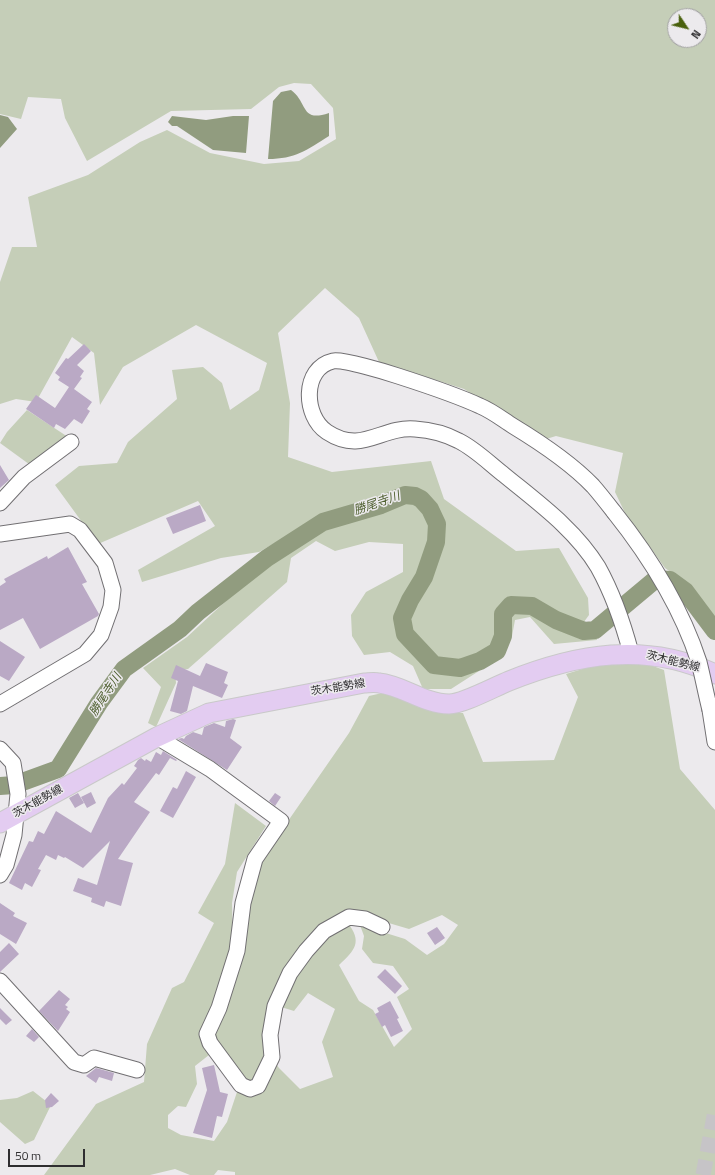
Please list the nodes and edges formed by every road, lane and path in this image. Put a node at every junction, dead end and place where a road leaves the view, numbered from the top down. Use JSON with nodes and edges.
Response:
{"nodes":[{"id":1,"x":71,"y":442,"type":"dead end"},
{"id":2,"x":0,"y":503,"type":"edge"},
{"id":3,"x":0,"y":534,"type":"edge"},
{"id":4,"x":629,"y":646,"type":"junction"},
{"id":5,"x":715,"y":674,"type":"edge"},
{"id":6,"x":0,"y":704,"type":"edge"},
{"id":7,"x":157,"y":737,"type":"junction"},
{"id":8,"x":715,"y":742,"type":"edge"},
{"id":9,"x":0,"y":749,"type":"edge"},
{"id":10,"x":17,"y":814,"type":"junction"},
{"id":11,"x":0,"y":823,"type":"edge"},
{"id":12,"x":0,"y":875,"type":"edge"},
{"id":13,"x":382,"y":927,"type":"dead end"},
{"id":14,"x":0,"y":981,"type":"edge"},
{"id":15,"x":138,"y":1070,"type":"dead end"}],
"edges":[{"from":1,"to":2,"type":"street"},
{"from":3,"to":6,"type":"street"},
{"from":4,"to":5,"type":"main road","name":"茨木能勢線"},
{"from":4,"to":7,"type":"main road","name":"茨木能勢線"},
{"from":4,"to":8,"type":"street","bridge":true},
{"from":7,"to":10,"type":"main road","name":"茨木能勢線"},
{"from":7,"to":13,"type":"street"},
{"from":9,"to":10,"type":"street"},
{"from":10,"to":11,"type":"main road","name":"茨木能勢線"},
{"from":10,"to":12,"type":"street"},
{"from":14,"to":15,"type":"street"}]}
